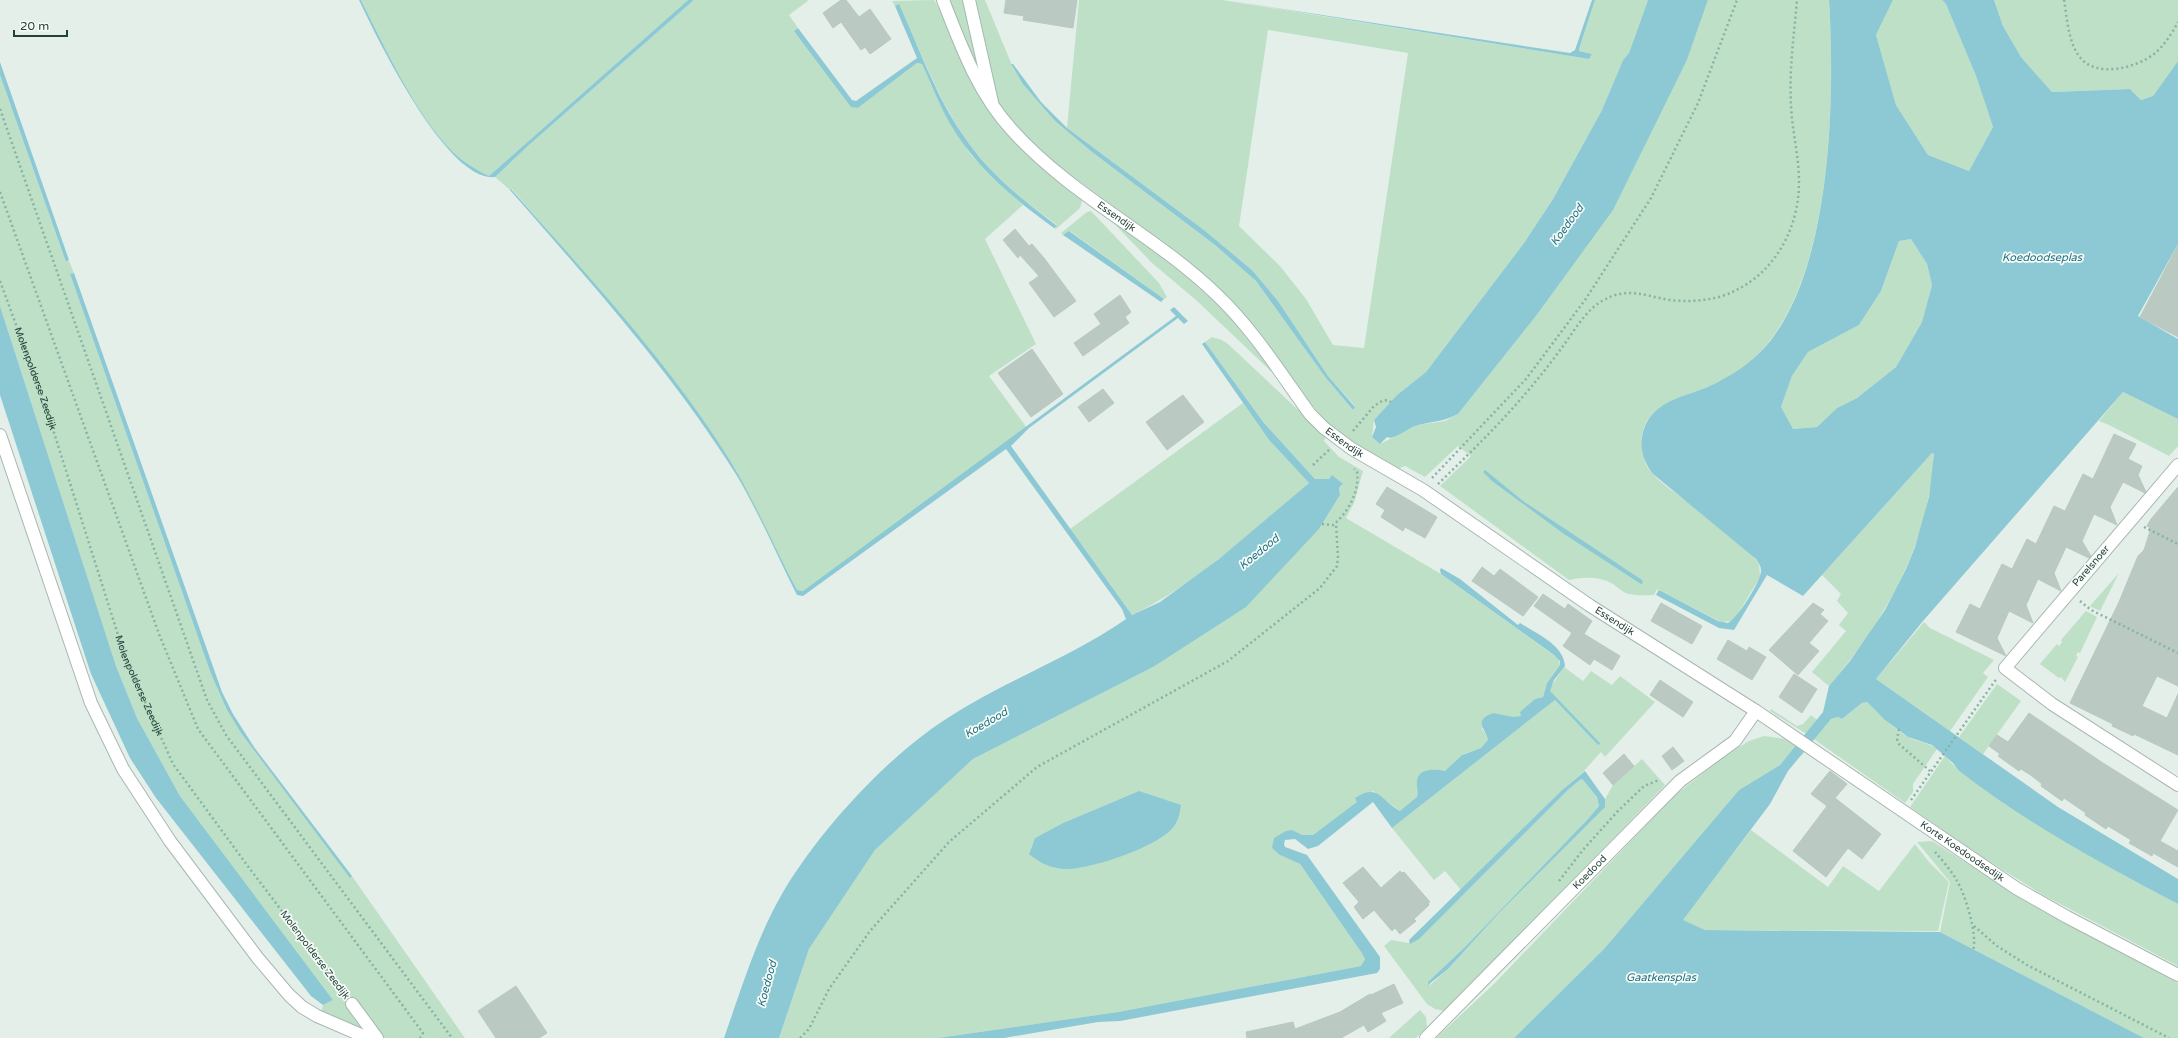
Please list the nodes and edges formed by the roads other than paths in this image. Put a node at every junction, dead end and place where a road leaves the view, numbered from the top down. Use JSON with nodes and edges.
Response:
{"nodes":[{"id":1,"x":943,"y":0,"type":"edge"},
{"id":2,"x":969,"y":0,"type":"edge"},
{"id":3,"x":993,"y":105,"type":"junction"},
{"id":4,"x":0,"y":435,"type":"edge"},
{"id":5,"x":2178,"y":465,"type":"edge"},
{"id":6,"x":1756,"y":711,"type":"junction"},
{"id":7,"x":2178,"y":785,"type":"edge"},
{"id":8,"x":2178,"y":975,"type":"edge"},
{"id":9,"x":352,"y":1004,"type":"road end"},
{"id":10,"x":368,"y":1038,"type":"edge"},
{"id":11,"x":377,"y":1038,"type":"edge"},
{"id":12,"x":1426,"y":1038,"type":"edge"}],
"edges":[{"from":1,"to":3,"type":"street","name":"Essendijk"},
{"from":2,"to":3,"type":"street","name":"Essendijk"},
{"from":3,"to":6,"type":"street","name":"Essendijk"},
{"from":4,"to":10,"type":"street"},
{"from":5,"to":7,"type":"street","name":"Parelsnoer"},
{"from":6,"to":8,"type":"street","name":"Korte Koedoodsedijk"},
{"from":6,"to":12,"type":"street","name":"Koedood"},
{"from":9,"to":11,"type":"street","name":"Molenpolderse Zeedijk"}]}
